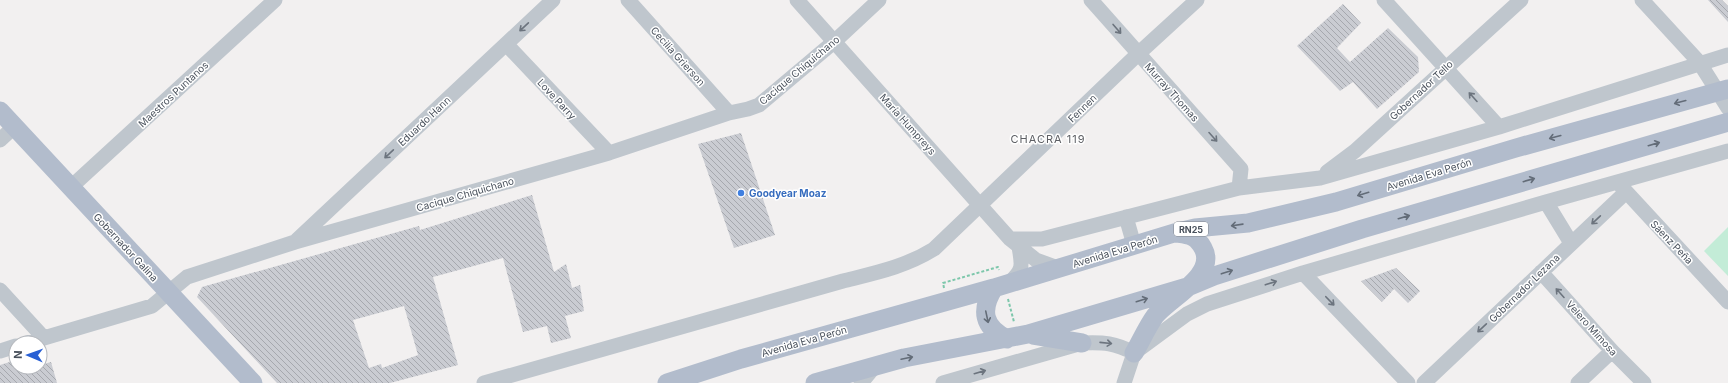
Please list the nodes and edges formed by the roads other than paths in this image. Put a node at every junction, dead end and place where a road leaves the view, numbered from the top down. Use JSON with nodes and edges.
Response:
{"nodes":[{"id":1,"x":275,"y":0,"type":"edge"},
{"id":2,"x":553,"y":0,"type":"edge"},
{"id":3,"x":628,"y":0,"type":"edge"},
{"id":4,"x":797,"y":0,"type":"edge"},
{"id":5,"x":879,"y":0,"type":"edge"},
{"id":6,"x":1091,"y":0,"type":"edge"},
{"id":7,"x":1197,"y":0,"type":"edge"},
{"id":8,"x":1384,"y":0,"type":"edge"},
{"id":9,"x":1521,"y":0,"type":"edge"},
{"id":10,"x":1642,"y":0,"type":"edge"},
{"id":11,"x":835,"y":41,"type":"junction"},
{"id":12,"x":506,"y":44,"type":"junction"},
{"id":13,"x":1138,"y":54,"type":"junction"},
{"id":14,"x":1728,"y":55,"type":"edge"},
{"id":15,"x":1699,"y":62,"type":"junction"},
{"id":16,"x":1446,"y":67,"type":"junction"},
{"id":17,"x":1723,"y":91,"type":"edge"},
{"id":18,"x":1728,"y":108,"type":"edge"},
{"id":19,"x":0,"y":111,"type":"edge"},
{"id":20,"x":729,"y":113,"type":"junction"},
{"id":21,"x":1728,"y":122,"type":"edge"},
{"id":22,"x":14,"y":127,"type":"junction"},
{"id":23,"x":1499,"y":127,"type":"junction"},
{"id":24,"x":0,"y":140,"type":"edge"},
{"id":25,"x":1728,"y":151,"type":"edge"},
{"id":26,"x":609,"y":153,"type":"junction"},
{"id":27,"x":1320,"y":178,"type":"junction"},
{"id":28,"x":1621,"y":187,"type":"junction"},
{"id":29,"x":71,"y":188,"type":"junction"},
{"id":30,"x":1239,"y":188,"type":"junction"},
{"id":31,"x":1546,"y":202,"type":"junction"},
{"id":32,"x":981,"y":206,"type":"junction"},
{"id":33,"x":1126,"y":217,"type":"junction"},
{"id":34,"x":1174,"y":233,"type":"junction"},
{"id":35,"x":295,"y":242,"type":"junction"},
{"id":36,"x":1014,"y":243,"type":"junction"},
{"id":37,"x":1571,"y":243,"type":"junction"},
{"id":38,"x":1134,"y":245,"type":"junction"},
{"id":39,"x":1058,"y":268,"type":"junction"},
{"id":40,"x":1541,"y":272,"type":"junction"},
{"id":41,"x":1303,"y":273,"type":"junction"},
{"id":42,"x":1003,"y":285,"type":"junction"},
{"id":43,"x":1190,"y":286,"type":"junction"},
{"id":44,"x":0,"y":290,"type":"edge"},
{"id":45,"x":169,"y":293,"type":"junction"},
{"id":46,"x":1728,"y":302,"type":"edge"},
{"id":47,"x":1017,"y":333,"type":"junction"},
{"id":48,"x":41,"y":335,"type":"edge"},
{"id":49,"x":48,"y":337,"type":"edge"},
{"id":50,"x":1082,"y":343,"type":"junction"},
{"id":51,"x":1612,"y":351,"type":"junction"},
{"id":52,"x":1134,"y":353,"type":"junction"},
{"id":53,"x":875,"y":366,"type":"junction"},
{"id":54,"x":823,"y":382,"type":"edge"},
{"id":55,"x":253,"y":383,"type":"edge"},
{"id":56,"x":484,"y":383,"type":"edge"},
{"id":57,"x":667,"y":383,"type":"edge"},
{"id":58,"x":861,"y":383,"type":"edge"},
{"id":59,"x":943,"y":383,"type":"edge"},
{"id":60,"x":1124,"y":383,"type":"edge"},
{"id":61,"x":1408,"y":383,"type":"edge"},
{"id":62,"x":1424,"y":383,"type":"edge"},
{"id":63,"x":1578,"y":383,"type":"edge"},
{"id":64,"x":1644,"y":383,"type":"edge"}],
"edges":[{"from":1,"to":29,"type":"street","name":"Maestros Puntanos"},
{"from":2,"to":12,"type":"street","name":"Eduardo Hann","one_way":true},
{"from":3,"to":20,"type":"street","name":"Cecilia Grierson"},
{"from":4,"to":11,"type":"street","name":"María Humpreys"},
{"from":5,"to":11,"type":"street","name":"Cacique Chiquichano"},
{"from":6,"to":13,"type":"street","name":"Murray Thomas","one_way":true},
{"from":7,"to":13,"type":"street","name":"Fennen"},
{"from":8,"to":16,"type":"street"},
{"from":9,"to":16,"type":"street","name":"Gobernador Tello"},
{"from":10,"to":15,"type":"street"},
{"from":11,"to":20,"type":"street","name":"Cacique Chiquichano"},
{"from":11,"to":32,"type":"street","name":"María Humpreys"},
{"from":12,"to":26,"type":"street","name":"Love Parry"},
{"from":12,"to":35,"type":"street","name":"Eduardo Hann","one_way":true},
{"from":13,"to":30,"type":"street","name":"Murray Thomas","one_way":true},
{"from":13,"to":32,"type":"street","name":"Fennen"},
{"from":14,"to":15,"type":"street"},
{"from":15,"to":17,"type":"street"},
{"from":15,"to":23,"type":"street"},
{"from":23,"to":16,"type":"street","one_way":true},
{"from":16,"to":27,"type":"street","name":"Gobernador Tello"},
{"from":17,"to":18,"type":"street"},
{"from":17,"to":34,"type":"main road","name":"Avenida Eva Perón","number":"RN25","one_way":true},
{"from":19,"to":22,"type":"main road","name":"Gobernador Galina"},
{"from":20,"to":26,"type":"street","name":"Cacique Chiquichano"},
{"from":43,"to":21,"type":"main road","one_way":true},
{"from":22,"to":24,"type":"street"},
{"from":22,"to":29,"type":"main road","name":"Gobernador Galina"},
{"from":23,"to":27,"type":"street"},
{"from":25,"to":28,"type":"street"},
{"from":26,"to":35,"type":"street","name":"Cacique Chiquichano"},
{"from":27,"to":30,"type":"street"},
{"from":28,"to":31,"type":"street"},
{"from":28,"to":37,"type":"street","name":"Gobernador Lezana","one_way":true},
{"from":28,"to":46,"type":"street","name":"Sáenz Peña"},
{"from":29,"to":45,"type":"main road","name":"Gobernador Galina"},
{"from":30,"to":33,"type":"street"},
{"from":31,"to":37,"type":"street"},
{"from":31,"to":41,"type":"street"},
{"from":32,"to":36,"type":"street","name":"María Humpreys"},
{"from":32,"to":56,"type":"street","name":"Fennen"},
{"from":33,"to":36,"type":"street"},
{"from":33,"to":38,"type":"street"},
{"from":34,"to":38,"type":"main road","name":"Avenida Eva Perón","number":"RN25"},
{"from":34,"to":43,"type":"main road"},
{"from":35,"to":45,"type":"street","name":"Cacique Chiquichano"},
{"from":36,"to":39,"type":"street","name":"María Humpreys"},
{"from":36,"to":42,"type":"street"},
{"from":37,"to":40,"type":"street","name":"Gobernador Lezana"},
{"from":38,"to":39,"type":"main road","name":"Avenida Eva Perón","number":"RN25"},
{"from":39,"to":42,"type":"main road","name":"Avenida Eva Perón","number":"RN25"},
{"from":51,"to":40,"type":"street","name":"Velero Mimosa","one_way":true},
{"from":40,"to":62,"type":"street","name":"Gobernador Lezana","one_way":true},
{"from":52,"to":41,"type":"street","one_way":true},
{"from":41,"to":61,"type":"street","one_way":true},
{"from":42,"to":47,"type":"main road","one_way":true},
{"from":42,"to":57,"type":"main road","name":"Avenida Eva Perón","number":"RN25"},
{"from":47,"to":43,"type":"main road","one_way":true},
{"from":43,"to":52,"type":"main road"},
{"from":44,"to":48,"type":"street"},
{"from":45,"to":49,"type":"street","name":"Cacique Chiquichano"},
{"from":45,"to":55,"type":"main road","name":"Gobernador Galina"},
{"from":47,"to":50,"type":"main road"},
{"from":53,"to":47,"type":"main road","one_way":true},
{"from":50,"to":52,"type":"street","one_way":true},
{"from":59,"to":50,"type":"street","one_way":true},
{"from":51,"to":63,"type":"street"},
{"from":51,"to":64,"type":"street","name":"Velero Mimosa"},
{"from":52,"to":60,"type":"street"},
{"from":53,"to":54,"type":"main road"},
{"from":53,"to":58,"type":"street"}]}
